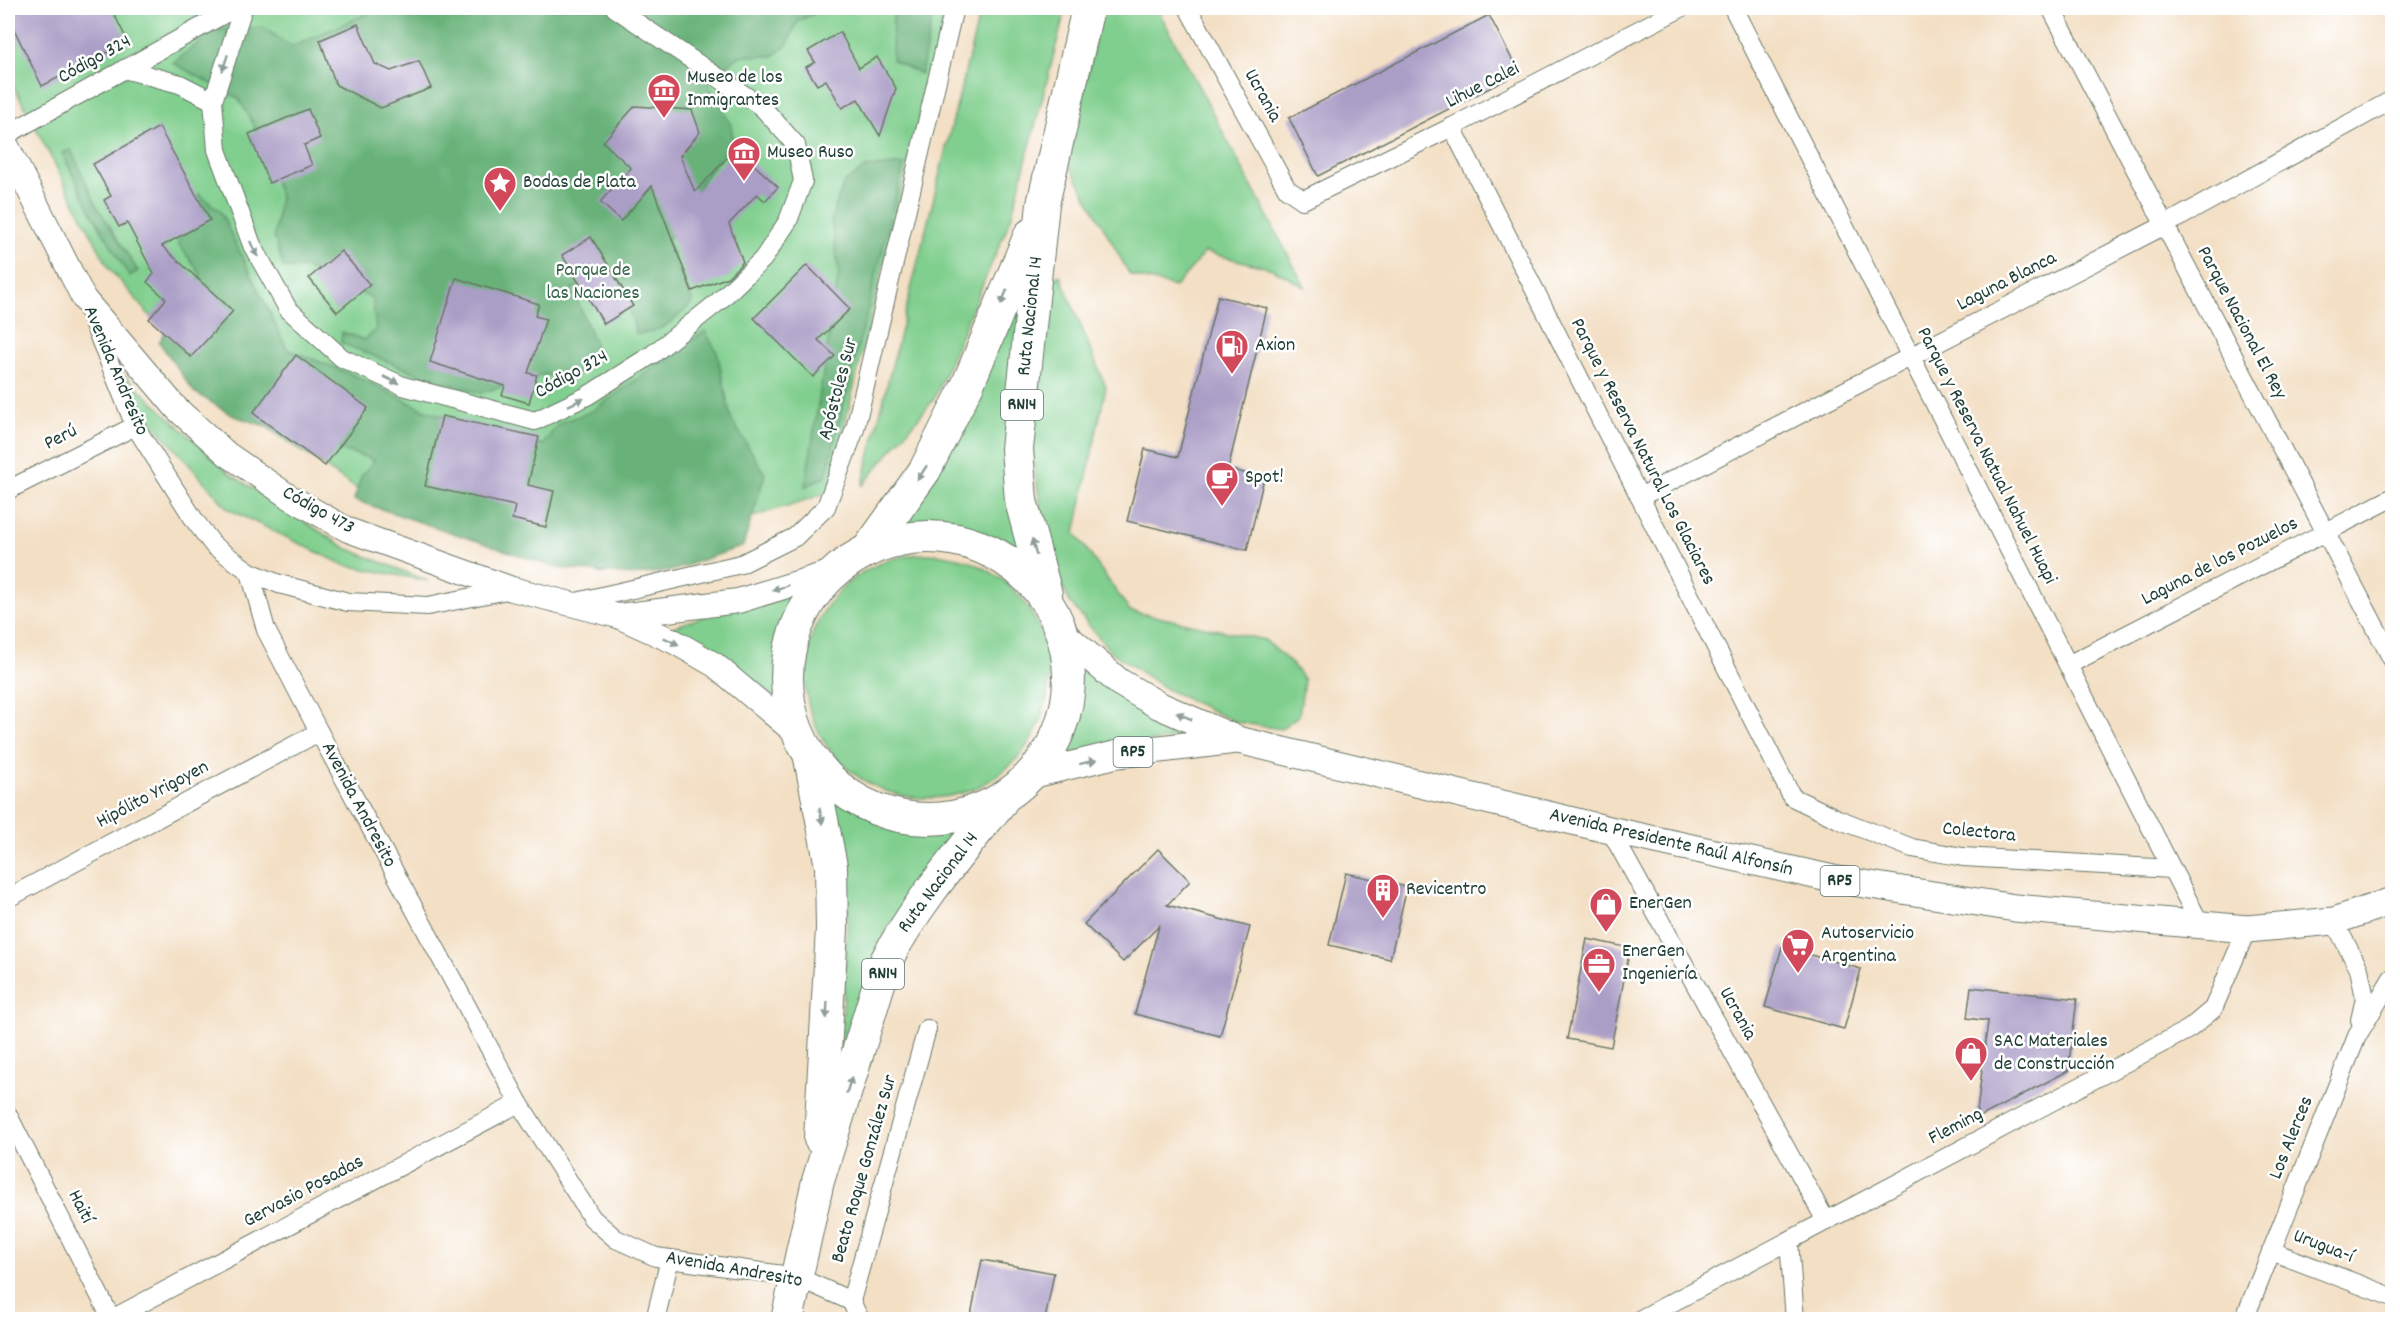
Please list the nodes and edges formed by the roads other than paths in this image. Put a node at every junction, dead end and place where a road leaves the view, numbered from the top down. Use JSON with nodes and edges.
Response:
{"nodes":[{"id":1,"x":235,"y":8,"type":"edge"},
{"id":2,"x":243,"y":8,"type":"edge"},
{"id":3,"x":615,"y":8,"type":"edge"},
{"id":4,"x":954,"y":8,"type":"edge"},
{"id":5,"x":1088,"y":8,"type":"edge"},
{"id":6,"x":1188,"y":8,"type":"edge"},
{"id":7,"x":1681,"y":8,"type":"edge"},
{"id":8,"x":1733,"y":8,"type":"edge"},
{"id":9,"x":2051,"y":8,"type":"edge"},
{"id":10,"x":124,"y":69,"type":"junction"},
{"id":11,"x":2392,"y":100,"type":"edge"},
{"id":12,"x":213,"y":101,"type":"junction"},
{"id":13,"x":1452,"y":127,"type":"junction"},
{"id":14,"x":8,"y":134,"type":"edge"},
{"id":15,"x":8,"y":148,"type":"edge"},
{"id":16,"x":1303,"y":200,"type":"joint"},
{"id":17,"x":1043,"y":204,"type":"junction"},
{"id":18,"x":2165,"y":225,"type":"junction"},
{"id":19,"x":84,"y":299,"type":"junction"},
{"id":20,"x":1911,"y":357,"type":"junction"},
{"id":21,"x":135,"y":426,"type":"junction"},
{"id":22,"x":8,"y":490,"type":"edge"},
{"id":23,"x":1640,"y":497,"type":"junction"},
{"id":24,"x":2392,"y":498,"type":"edge"},
{"id":25,"x":2326,"y":533,"type":"junction"},
{"id":26,"x":867,"y":551,"type":"junction"},
{"id":27,"x":836,"y":571,"type":"junction"},
{"id":28,"x":250,"y":572,"type":"junction"},
{"id":29,"x":512,"y":589,"type":"junction"},
{"id":30,"x":568,"y":604,"type":"junction"},
{"id":31,"x":1049,"y":604,"type":"junction"},
{"id":32,"x":618,"y":616,"type":"junction"},
{"id":33,"x":1062,"y":633,"type":"junction"},
{"id":34,"x":2392,"y":659,"type":"edge"},
{"id":35,"x":2068,"y":665,"type":"junction"},
{"id":36,"x":319,"y":732,"type":"junction"},
{"id":37,"x":1238,"y":740,"type":"junction"},
{"id":38,"x":804,"y":746,"type":"junction"},
{"id":39,"x":1031,"y":775,"type":"junction"},
{"id":40,"x":1006,"y":796,"type":"junction"},
{"id":41,"x":1792,"y":797,"type":"joint"},
{"id":42,"x":1610,"y":830,"type":"junction"},
{"id":43,"x":2172,"y":869,"type":"junction"},
{"id":44,"x":8,"y":898,"type":"edge"},
{"id":45,"x":2392,"y":901,"type":"edge"},
{"id":46,"x":2334,"y":921,"type":"junction"},
{"id":47,"x":2200,"y":924,"type":"junction"},
{"id":48,"x":2247,"y":929,"type":"junction"},
{"id":49,"x":2392,"y":978,"type":"edge"},
{"id":50,"x":927,"y":1029,"type":"dead end"},
{"id":51,"x":2357,"y":1036,"type":"junction"},
{"id":52,"x":519,"y":1103,"type":"junction"},
{"id":53,"x":8,"y":1115,"type":"edge"},
{"id":54,"x":818,"y":1181,"type":"junction"},
{"id":55,"x":1826,"y":1221,"type":"junction"},
{"id":56,"x":1789,"y":1241,"type":"junction"},
{"id":57,"x":2271,"y":1251,"type":"junction"},
{"id":58,"x":670,"y":1259,"type":"junction"},
{"id":59,"x":797,"y":1277,"type":"junction"},
{"id":60,"x":2392,"y":1297,"type":"edge"},
{"id":61,"x":851,"y":1301,"type":"junction"},
{"id":62,"x":111,"y":1319,"type":"edge"},
{"id":63,"x":655,"y":1320,"type":"edge"},
{"id":64,"x":787,"y":1320,"type":"edge"},
{"id":65,"x":860,"y":1320,"type":"edge"},
{"id":66,"x":1639,"y":1320,"type":"edge"},
{"id":67,"x":1795,"y":1320,"type":"edge"},
{"id":68,"x":2244,"y":1320,"type":"edge"}],
"edges":[{"from":1,"to":10,"type":"street","name":"Código 324"},
{"from":2,"to":12,"type":"street","name":"Código 324","one_way":true},
{"from":12,"to":3,"type":"street","name":"Código 324","one_way":true},
{"from":4,"to":30,"type":"street","name":"Apóstoles Sur"},
{"from":5,"to":17,"type":"highway","name":"Ruta Nacional 14","number":"RN14"},
{"from":6,"to":16,"type":"street","name":"Ucrania"},
{"from":7,"to":13,"type":"street","name":"Lihue Calei"},
{"from":8,"to":20,"type":"street","name":"Parque y Reserva Natual Nahuel Huapi"},
{"from":9,"to":18,"type":"street","name":"Parque Nacional El Rey"},
{"from":10,"to":12,"type":"street"},
{"from":10,"to":14,"type":"street","name":"Código 324"},
{"from":11,"to":18,"type":"street","name":"Laguna Blanca"},
{"from":13,"to":16,"type":"street","name":"Lihue Calei"},
{"from":13,"to":23,"type":"street","name":"Parque y Reserva Natural Los Glaciares"},
{"from":15,"to":19,"type":"main road","name":"Avenida Andresito"},
{"from":17,"to":26,"type":"highway","name":"Ruta Nacional 14","number":"RN14","one_way":true},
{"from":31,"to":17,"type":"highway","name":"Ruta Nacional 14","number":"RN14","one_way":true},
{"from":18,"to":20,"type":"street","name":"Laguna Blanca"},
{"from":18,"to":25,"type":"street","name":"Parque Nacional El Rey"},
{"from":19,"to":21,"type":"street","name":"Avenida Andresito"},
{"from":19,"to":29,"type":"main road","name":"Código 473"},
{"from":20,"to":23,"type":"street","name":"Laguna Blanca"},
{"from":20,"to":35,"type":"street","name":"Parque y Reserva Natual Nahuel Huapi"},
{"from":21,"to":22,"type":"street","name":"Perú"},
{"from":21,"to":28,"type":"street","name":"Avenida Andresito"},
{"from":23,"to":41,"type":"street","name":"Parque y Reserva Natural Los Glaciares"},
{"from":24,"to":25,"type":"street","name":"Laguna de los Pozuelos"},
{"from":25,"to":34,"type":"street","name":"Parque Nacional El Rey"},
{"from":25,"to":35,"type":"street","name":"Laguna de los Pozuelos"},
{"from":26,"to":27,"type":"highway","number":"RN14"},
{"from":26,"to":31,"type":"highway","number":"RN14"},
{"from":27,"to":32,"type":"main road","one_way":true},
{"from":27,"to":38,"type":"highway","number":"RN14"},
{"from":28,"to":29,"type":"street"},
{"from":28,"to":36,"type":"street","name":"Avenida Andresito"},
{"from":29,"to":30,"type":"main road","name":"Código 473"},
{"from":30,"to":32,"type":"main road","name":"Código 473"},
{"from":31,"to":33,"type":"highway","number":"RN14"},
{"from":32,"to":38,"type":"main road","one_way":true},
{"from":37,"to":33,"type":"main road","name":"Avenida Presidente Raúl Alfonsín","number":"RP5","one_way":true},
{"from":33,"to":39,"type":"highway","number":"RN14"},
{"from":35,"to":43,"type":"street","name":"Parque y Reserva Natual Nahuel Huapi"},
{"from":36,"to":44,"type":"street","name":"Hipólito Yrigoyen"},
{"from":36,"to":52,"type":"street","name":"Avenida Andresito"},
{"from":39,"to":37,"type":"main road","name":"Avenida Presidente Raúl Alfonsín","number":"RP5","one_way":true},
{"from":37,"to":42,"type":"main road","name":"Avenida Presidente Raúl Alfonsín","number":"RP5"},
{"from":38,"to":40,"type":"highway","number":"RN14"},
{"from":38,"to":54,"type":"highway","name":"Ruta Nacional 14","number":"RN14","one_way":true},
{"from":39,"to":40,"type":"highway","number":"RN14"},
{"from":54,"to":40,"type":"highway","name":"Ruta Nacional 14","number":"RN14","one_way":true},
{"from":41,"to":43,"type":"street","name":"Colectora"},
{"from":42,"to":47,"type":"main road","name":"Avenida Presidente Raúl Alfonsín","number":"RP5"},
{"from":42,"to":55,"type":"street","name":"Ucrania"},
{"from":43,"to":47,"type":"street","name":"Parque y Reserva Natual Nahuel Huapi"},
{"from":45,"to":46,"type":"main road","name":"Avenida Presidente Raúl Alfonsín","number":"RP5"},
{"from":46,"to":48,"type":"main road","name":"Avenida Presidente Raúl Alfonsín","number":"RP5"},
{"from":46,"to":51,"type":"street"},
{"from":47,"to":48,"type":"main road","name":"Avenida Presidente Raúl Alfonsín","number":"RP5"},
{"from":48,"to":55,"type":"street","name":"Fleming"},
{"from":49,"to":51,"type":"street","name":"Los Alerces"},
{"from":50,"to":61,"type":"street","name":"Beato Roque González Sur"},
{"from":51,"to":57,"type":"street","name":"Los Alerces"},
{"from":52,"to":58,"type":"street","name":"Avenida Andresito"},
{"from":52,"to":62,"type":"street","name":"Gervasio Posadas"},
{"from":53,"to":62,"type":"street","name":"Haití"},
{"from":54,"to":59,"type":"highway","name":"Ruta Nacional 14","number":"RN14"},
{"from":55,"to":56,"type":"street","name":"Fleming"},
{"from":56,"to":66,"type":"street","name":"Fleming"},
{"from":56,"to":67,"type":"street"},
{"from":57,"to":60,"type":"street","name":"Urugua-í"},
{"from":57,"to":68,"type":"street","name":"Los Alerces"},
{"from":58,"to":59,"type":"street","name":"Avenida Andresito"},
{"from":58,"to":63,"type":"street"},
{"from":59,"to":61,"type":"street","name":"Avenida Andresito"},
{"from":59,"to":64,"type":"highway","name":"Ruta Nacional 14","number":"RN14"},
{"from":61,"to":65,"type":"street"}]}
